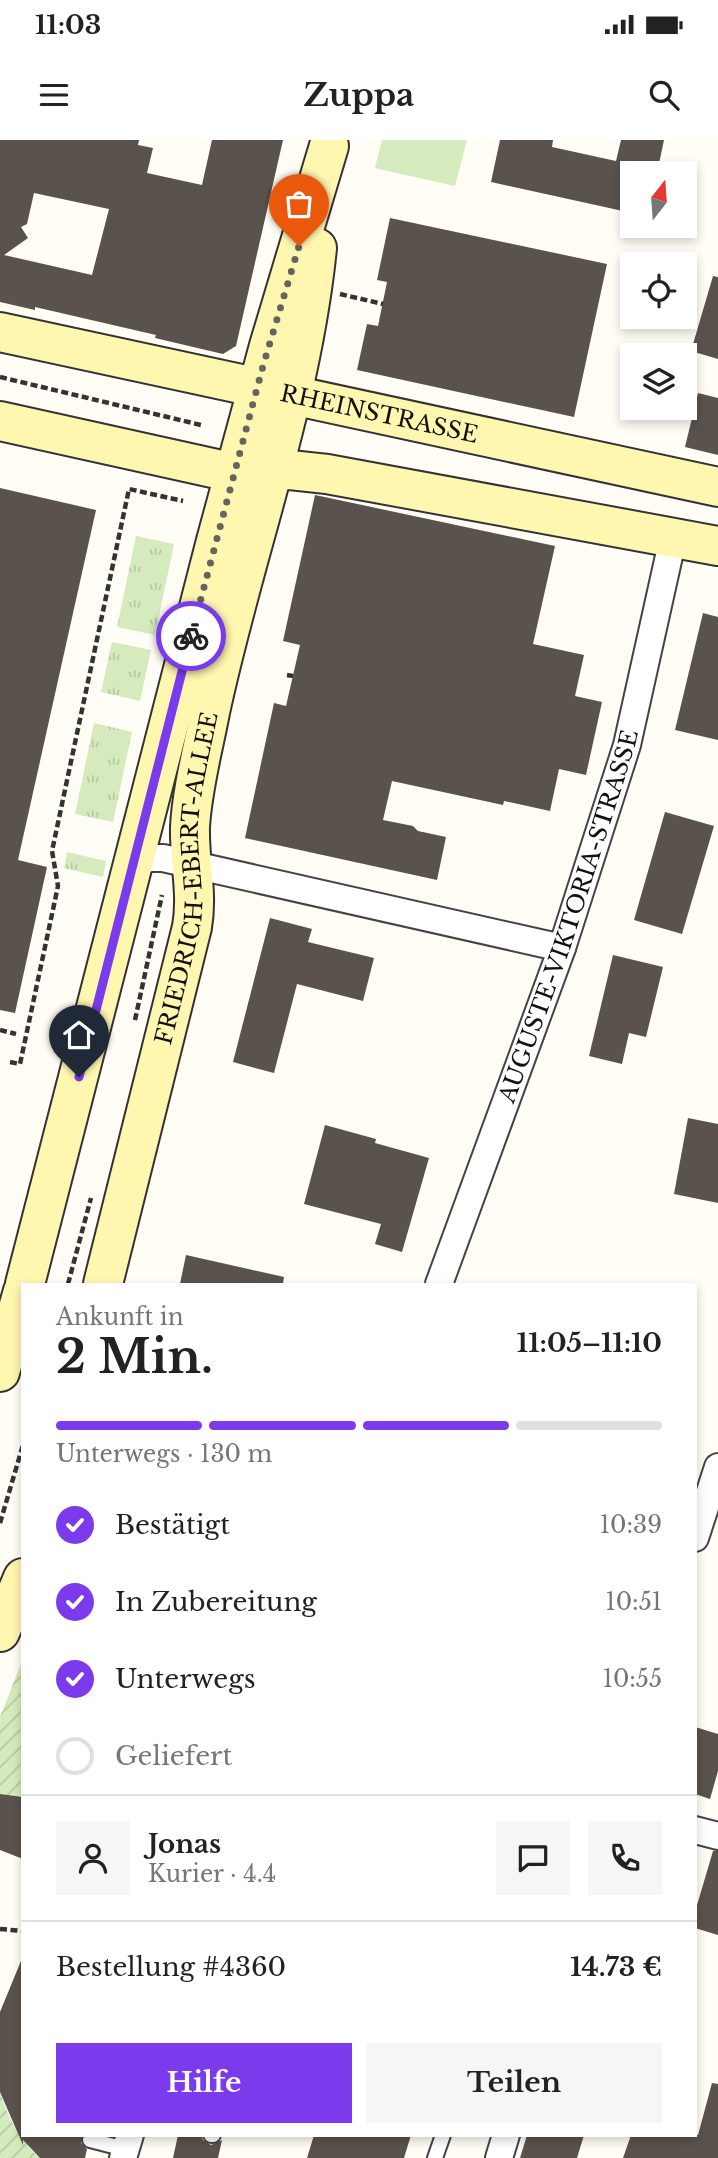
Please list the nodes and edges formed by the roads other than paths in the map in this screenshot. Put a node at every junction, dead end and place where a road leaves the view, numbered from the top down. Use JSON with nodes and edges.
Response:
{"nodes":[{"id":1,"x":330,"y":143,"type":"edge"},
{"id":2,"x":0,"y":332,"type":"edge"},
{"id":3,"x":274,"y":392,"type":"junction"},
{"id":4,"x":0,"y":421,"type":"edge"},
{"id":5,"x":584,"y":459,"type":"junction"},
{"id":6,"x":253,"y":472,"type":"junction"},
{"id":7,"x":718,"y":487,"type":"edge"},
{"id":8,"x":571,"y":519,"type":"junction"},
{"id":9,"x":673,"y":538,"type":"junction"},
{"id":10,"x":718,"y":546,"type":"edge"},
{"id":11,"x":182,"y":862,"type":"junction"},
{"id":12,"x":134,"y":864,"type":"junction"},
{"id":13,"x":562,"y":948,"type":"junction"},
{"id":14,"x":24,"y":1283,"type":"edge"},
{"id":15,"x":103,"y":1283,"type":"edge"},
{"id":16,"x":439,"y":1283,"type":"edge"},
{"id":17,"x":21,"y":1298,"type":"edge"},
{"id":18,"x":0,"y":1372,"type":"edge"},
{"id":19,"x":718,"y":1467,"type":"edge"},
{"id":20,"x":697,"y":1532,"type":"edge"},
{"id":21,"x":21,"y":1583,"type":"edge"},
{"id":22,"x":0,"y":1632,"type":"edge"},
{"id":23,"x":697,"y":1831,"type":"edge"},
{"id":24,"x":718,"y":1836,"type":"edge"},
{"id":25,"x":442,"y":2137,"type":"edge"},
{"id":26,"x":505,"y":2137,"type":"edge"},
{"id":27,"x":90,"y":2140,"type":"dead end"},
{"id":28,"x":126,"y":2147,"type":"edge"},
{"id":29,"x":435,"y":2158,"type":"edge"},
{"id":30,"x":499,"y":2158,"type":"edge"}],
"edges":[{"from":1,"to":3,"type":"main road"},
{"from":2,"to":3,"type":"main road","name":"RHEINSTRASSE"},
{"from":3,"to":5,"type":"main road","name":"RHEINSTRASSE"},
{"from":3,"to":6,"type":"main road"},
{"from":4,"to":6,"type":"main road"},
{"from":5,"to":7,"type":"main road","name":"RHEINSTRASSE"},
{"from":5,"to":8,"type":"main road"},
{"from":6,"to":8,"type":"main road"},
{"from":6,"to":11,"type":"main road","name":"FRIEDRICH-EBERT-ALLEE"},
{"from":6,"to":12,"type":"main road","name":"FRIEDRICH-EBERT-ALLEE"},
{"from":8,"to":9,"type":"main road"},
{"from":9,"to":10,"type":"main road"},
{"from":9,"to":13,"type":"street","name":"AUGUSTE-VIKTORIA-STRASSE"},
{"from":11,"to":12,"type":"street"},
{"from":11,"to":13,"type":"street"},
{"from":11,"to":15,"type":"main road","name":"FRIEDRICH-EBERT-ALLEE"},
{"from":12,"to":14,"type":"main road","name":"FRIEDRICH-EBERT-ALLEE"},
{"from":13,"to":16,"type":"street","name":"AUGUSTE-VIKTORIA-STRASSE"},
{"from":17,"to":18,"type":"main road"},
{"from":19,"to":20,"type":"street"},
{"from":21,"to":22,"type":"main road"},
{"from":23,"to":24,"type":"street"},
{"from":25,"to":29,"type":"lane"},
{"from":26,"to":30,"type":"street"},
{"from":27,"to":28,"type":"lane"}]}
